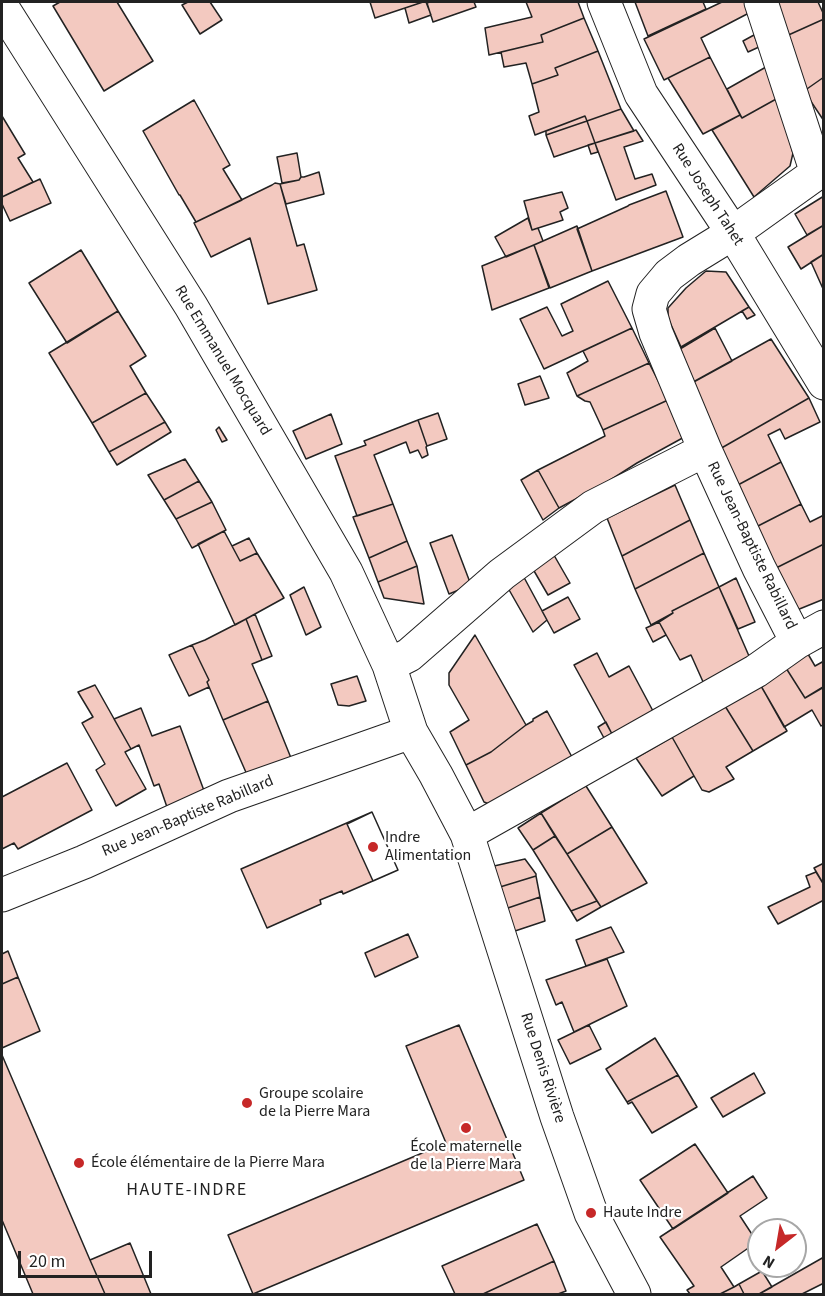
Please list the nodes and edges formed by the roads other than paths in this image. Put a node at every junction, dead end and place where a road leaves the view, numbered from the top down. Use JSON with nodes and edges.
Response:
{"nodes":[{"id":1,"x":604,"y":2,"type":"edge"},
{"id":2,"x":760,"y":2,"type":"edge"},
{"id":3,"x":2,"y":7,"type":"edge"},
{"id":4,"x":733,"y":233,"type":"junction"},
{"id":5,"x":824,"y":383,"type":"edge"},
{"id":6,"x":705,"y":450,"type":"junction"},
{"id":7,"x":810,"y":634,"type":"edge"},
{"id":8,"x":389,"y":665,"type":"junction"},
{"id":9,"x":411,"y":732,"type":"junction"},
{"id":10,"x":467,"y":834,"type":"junction"},
{"id":11,"x":2,"y":895,"type":"edge"},
{"id":12,"x":634,"y":1294,"type":"edge"}],
"edges":[{"from":1,"to":4,"type":"street","name":"Rue Joseph Tahet"},
{"from":2,"to":4,"type":"street"},
{"from":3,"to":8,"type":"street","name":"Rue Emmanuel Mocquard"},
{"from":4,"to":5,"type":"street","name":"Rue Joseph Tahet"},
{"from":4,"to":6,"type":"street","name":"Rue Jean-Baptiste Rabillard"},
{"from":6,"to":7,"type":"street","name":"Rue Jean-Baptiste Rabillard"},
{"from":6,"to":8,"type":"street","name":"Rue Jean-Baptiste Rabillard"},
{"from":7,"to":10,"type":"street"},
{"from":8,"to":9,"type":"street","name":"Rue Emmanuel Mocquard"},
{"from":9,"to":10,"type":"street","name":"Rue Denis Rivière"},
{"from":9,"to":11,"type":"street","name":"Rue Jean-Baptiste Rabillard"},
{"from":10,"to":12,"type":"street","name":"Rue Denis Rivière"}]}
